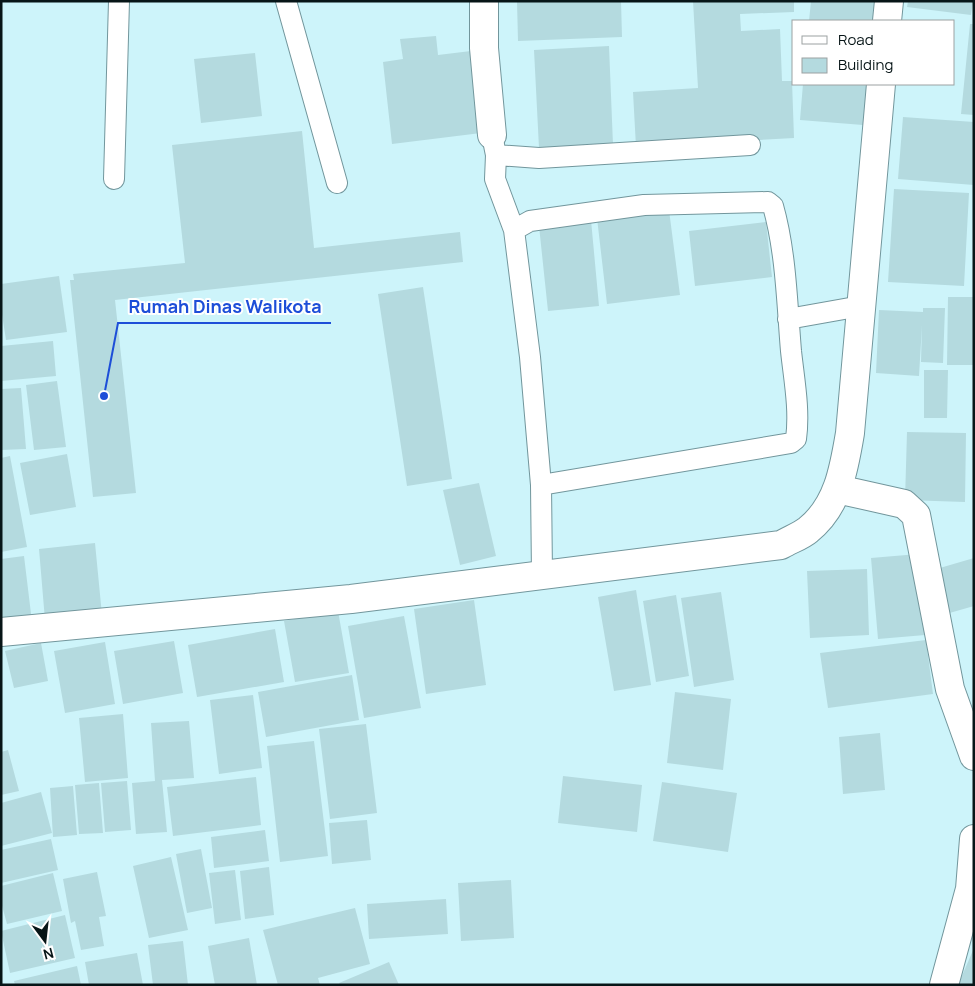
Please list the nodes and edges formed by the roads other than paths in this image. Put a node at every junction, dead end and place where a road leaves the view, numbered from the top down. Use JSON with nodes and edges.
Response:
{"nodes":[{"id":1,"x":120,"y":1,"type":"edge"},
{"id":2,"x":286,"y":1,"type":"edge"},
{"id":3,"x":484,"y":1,"type":"edge"},
{"id":4,"x":889,"y":1,"type":"edge"},
{"id":5,"x":887,"y":20,"type":"edge"},
{"id":6,"x":881,"y":85,"type":"edge"},
{"id":7,"x":494,"y":145,"type":"junction"},
{"id":8,"x":750,"y":145,"type":"dead end"},
{"id":9,"x":114,"y":179,"type":"dead end"},
{"id":10,"x":338,"y":183,"type":"dead end"},
{"id":11,"x":514,"y":230,"type":"junction"},
{"id":12,"x":861,"y":306,"type":"junction"},
{"id":13,"x":788,"y":319,"type":"junction"},
{"id":14,"x":541,"y":485,"type":"junction"},
{"id":15,"x":837,"y":488,"type":"junction"},
{"id":16,"x":542,"y":574,"type":"junction"},
{"id":17,"x":1,"y":632,"type":"edge"},
{"id":18,"x":974,"y":756,"type":"edge"},
{"id":19,"x":974,"y":839,"type":"edge"},
{"id":20,"x":944,"y":985,"type":"edge"}],
"edges":[{"from":1,"to":9,"type":"lane"},
{"from":2,"to":10,"type":"lane"},
{"from":3,"to":7,"type":"street"},
{"from":4,"to":5,"type":"street"},
{"from":6,"to":12,"type":"street"},
{"from":7,"to":8,"type":"lane"},
{"from":7,"to":11,"type":"lane"},
{"from":11,"to":13,"type":"lane"},
{"from":11,"to":14,"type":"lane"},
{"from":12,"to":13,"type":"lane"},
{"from":12,"to":15,"type":"street"},
{"from":13,"to":14,"type":"lane"},
{"from":14,"to":16,"type":"lane"},
{"from":15,"to":16,"type":"street"},
{"from":15,"to":18,"type":"street"},
{"from":16,"to":17,"type":"street"},
{"from":19,"to":20,"type":"street"}]}
